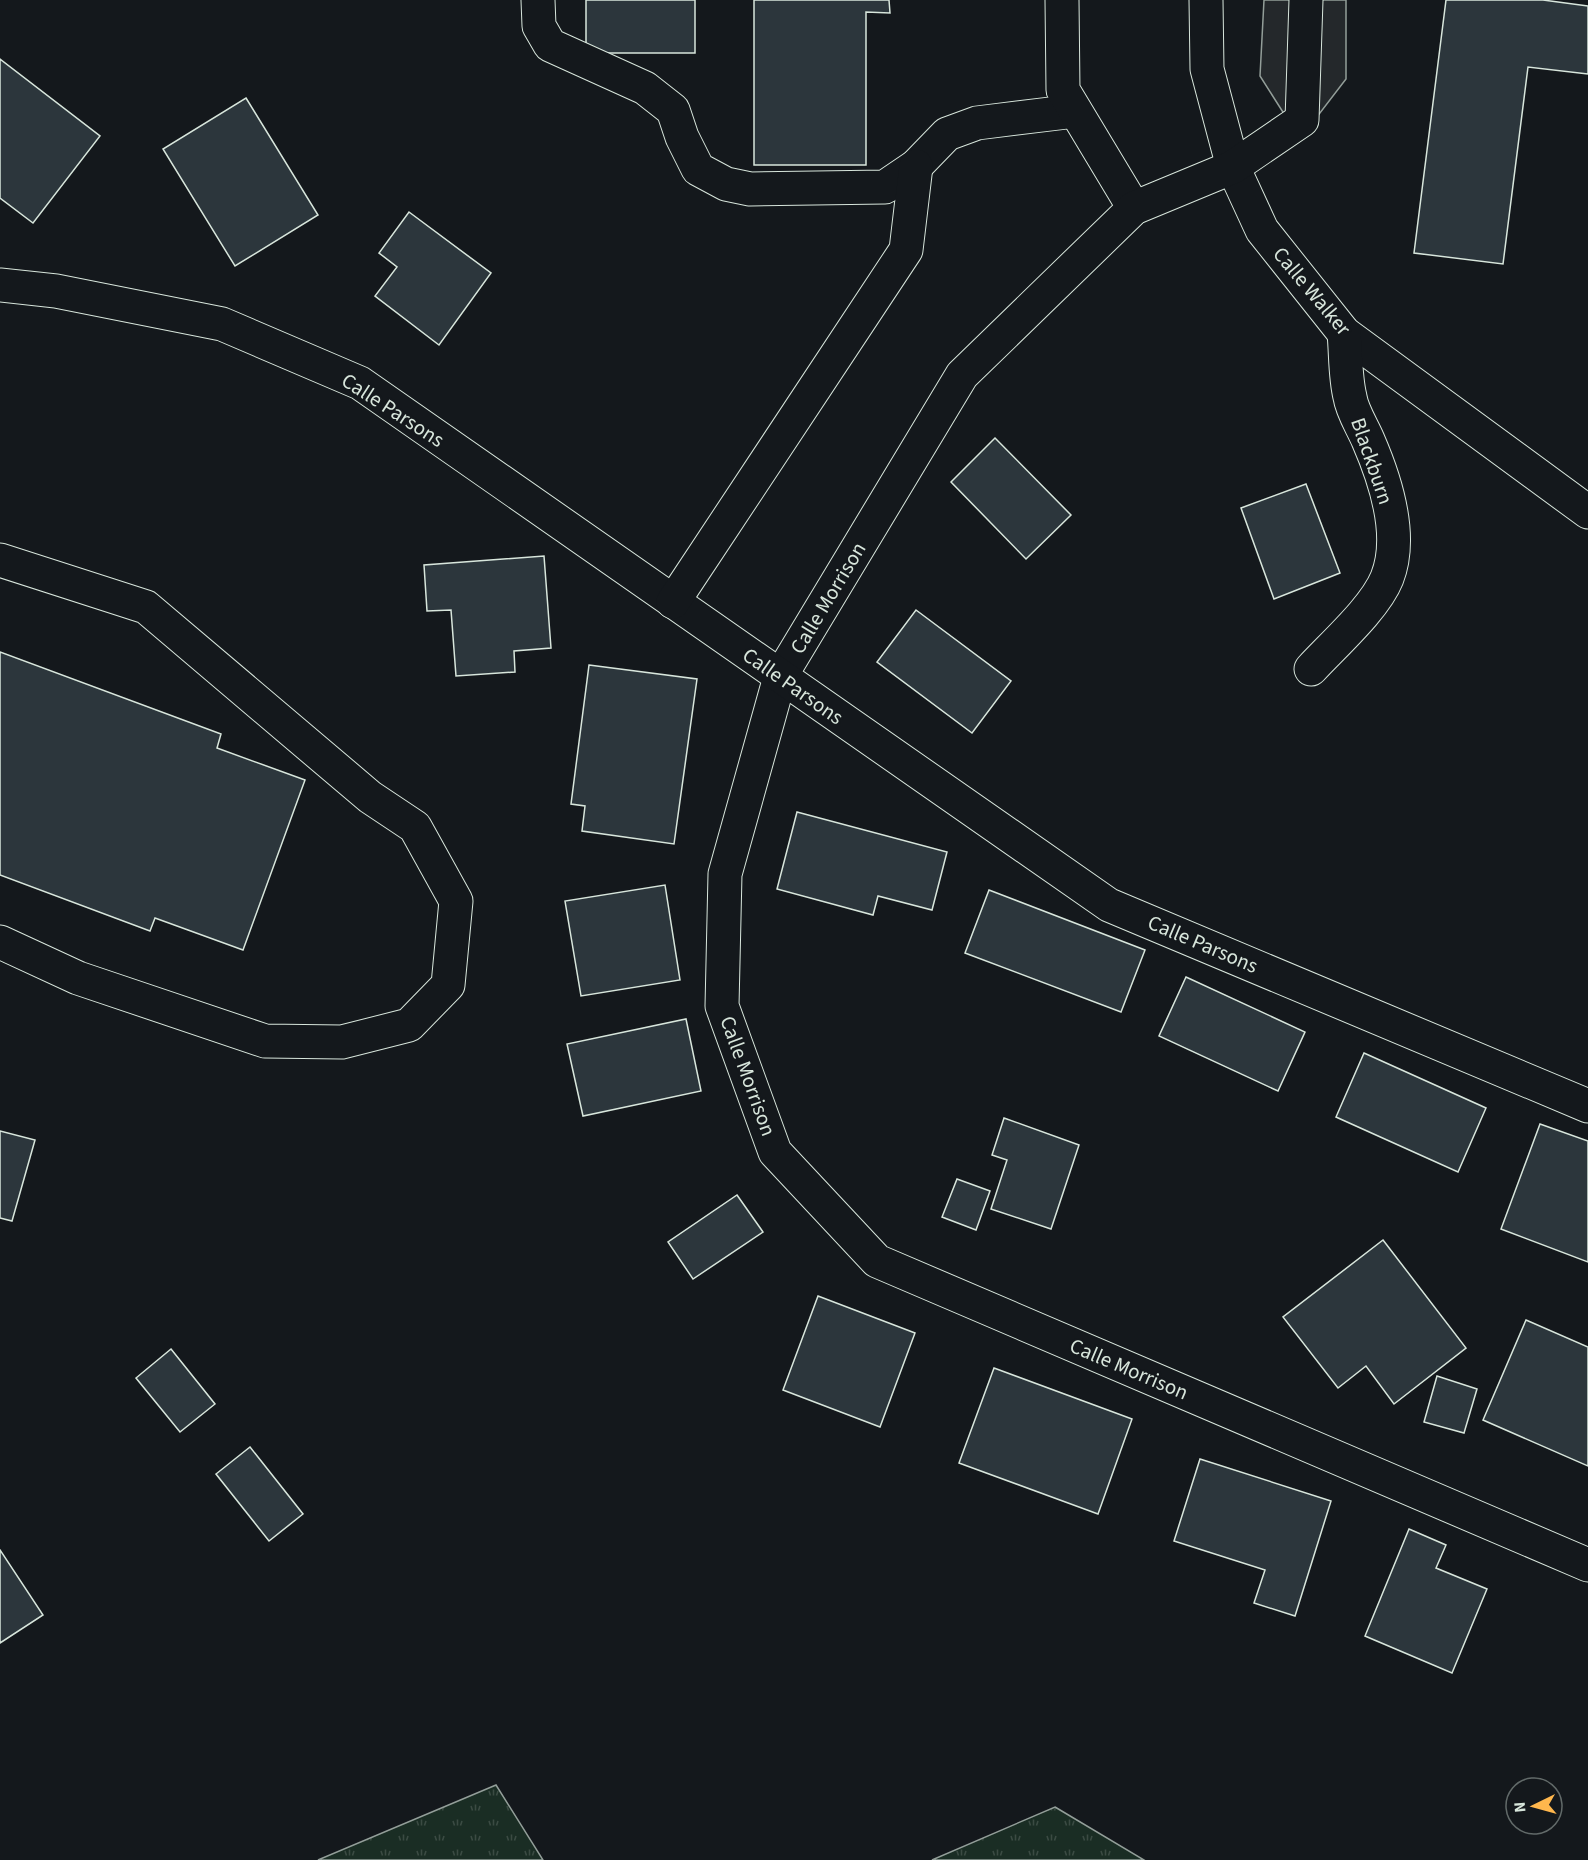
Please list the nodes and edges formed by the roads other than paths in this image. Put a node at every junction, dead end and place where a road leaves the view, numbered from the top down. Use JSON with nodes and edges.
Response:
{"nodes":[{"id":1,"x":538,"y":0,"type":"edge"},
{"id":2,"x":1062,"y":0,"type":"edge"},
{"id":3,"x":1206,"y":0,"type":"edge"},
{"id":4,"x":1306,"y":0,"type":"edge"},
{"id":5,"x":1075,"y":111,"type":"junction"},
{"id":6,"x":916,"y":166,"type":"junction"},
{"id":7,"x":1233,"y":167,"type":"junction"},
{"id":8,"x":1134,"y":208,"type":"junction"},
{"id":9,"x":0,"y":285,"type":"edge"},
{"id":10,"x":1344,"y":333,"type":"junction"},
{"id":11,"x":1588,"y":512,"type":"edge"},
{"id":12,"x":0,"y":560,"type":"edge"},
{"id":13,"x":673,"y":602,"type":"junction"},
{"id":14,"x":1311,"y":669,"type":"dead end"},
{"id":15,"x":780,"y":677,"type":"junction"},
{"id":16,"x":0,"y":942,"type":"edge"},
{"id":17,"x":1588,"y":1106,"type":"edge"},
{"id":18,"x":1588,"y":1565,"type":"edge"}],
"edges":[{"from":1,"to":6,"type":"street"},
{"from":2,"to":5,"type":"street"},
{"from":3,"to":7,"type":"street","name":"Calle Walker"},
{"from":4,"to":7,"type":"street","name":"Calle Morrison"},
{"from":5,"to":6,"type":"street"},
{"from":5,"to":8,"type":"street"},
{"from":6,"to":13,"type":"street"},
{"from":7,"to":8,"type":"street","name":"Calle Morrison"},
{"from":7,"to":10,"type":"street","name":"Calle Walker"},
{"from":8,"to":15,"type":"street","name":"Calle Morrison"},
{"from":9,"to":13,"type":"street","name":"Calle Parsons"},
{"from":10,"to":11,"type":"street","name":"Calle Walker"},
{"from":10,"to":14,"type":"street","name":"Blackburn"},
{"from":12,"to":16,"type":"street"},
{"from":13,"to":15,"type":"street","name":"Calle Parsons"},
{"from":15,"to":17,"type":"street","name":"Calle Parsons"},
{"from":15,"to":18,"type":"street","name":"Calle Morrison"}]}
